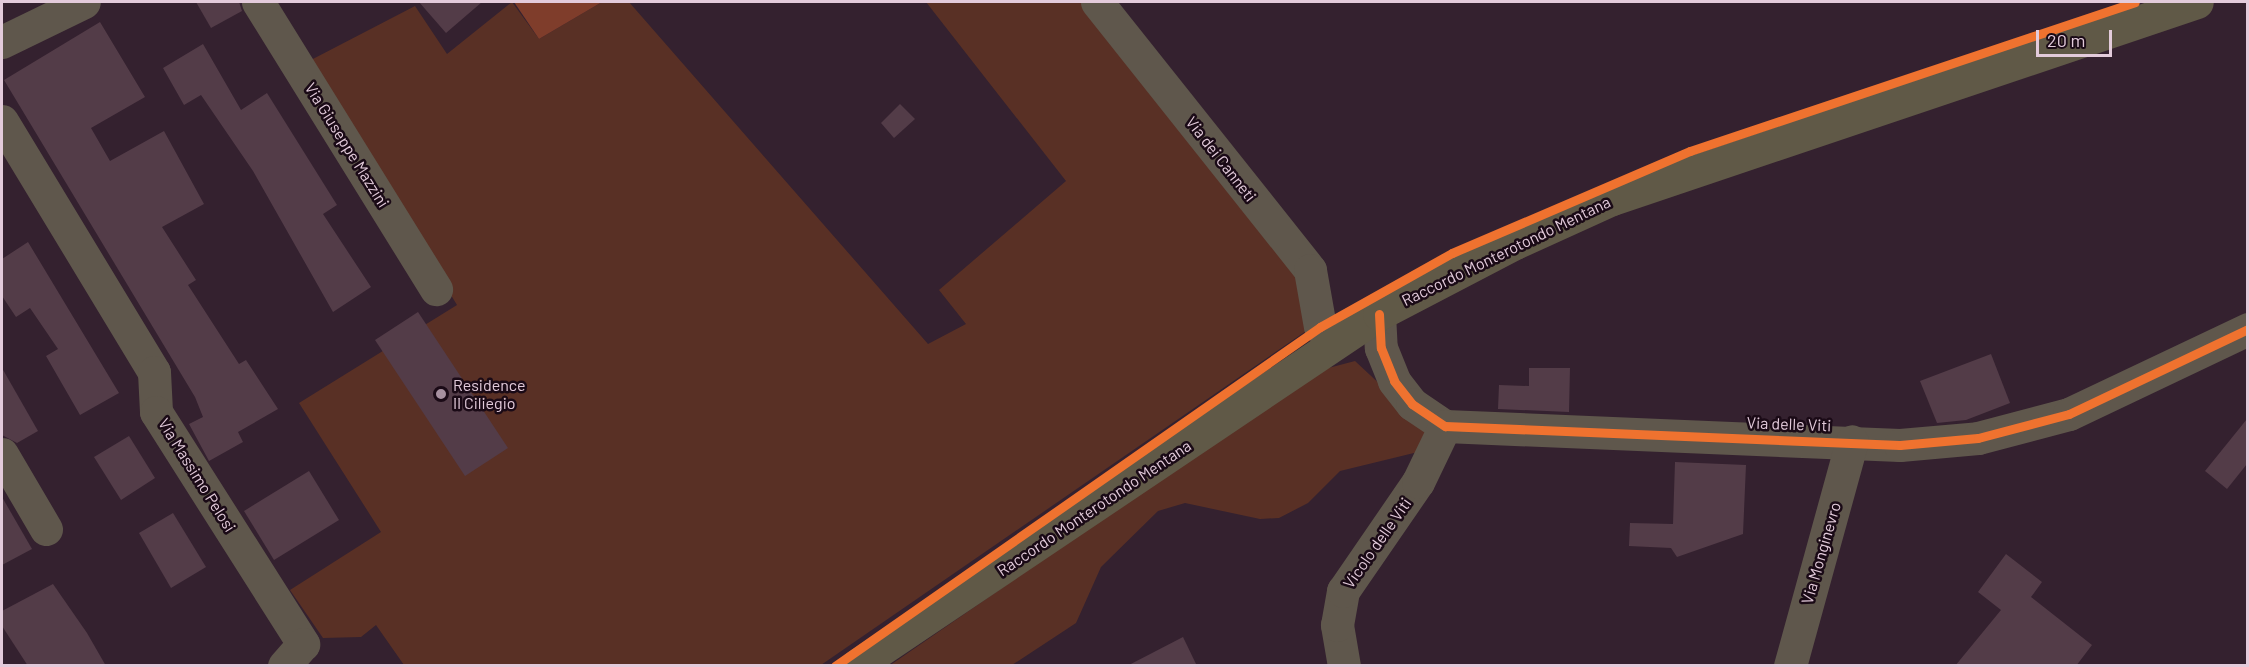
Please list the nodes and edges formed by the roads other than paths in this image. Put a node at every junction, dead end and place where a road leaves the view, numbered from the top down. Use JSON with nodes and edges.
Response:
{"nodes":[{"id":1,"x":84,"y":2,"type":"edge"},
{"id":2,"x":258,"y":2,"type":"edge"},
{"id":3,"x":1097,"y":2,"type":"edge"},
{"id":4,"x":2196,"y":2,"type":"edge"},
{"id":5,"x":2,"y":42,"type":"edge"},
{"id":6,"x":2,"y":121,"type":"edge"},
{"id":7,"x":436,"y":289,"type":"dead end"},
{"id":8,"x":1379,"y":314,"type":"junction"},
{"id":9,"x":1320,"y":327,"type":"dead end"},
{"id":10,"x":2247,"y":329,"type":"edge"},
{"id":11,"x":1445,"y":426,"type":"junction"},
{"id":12,"x":1852,"y":441,"type":"junction"},
{"id":13,"x":2,"y":454,"type":"edge"},
{"id":14,"x":46,"y":529,"type":"dead end"},
{"id":15,"x":284,"y":666,"type":"edge"},
{"id":16,"x":856,"y":666,"type":"edge"},
{"id":17,"x":1344,"y":666,"type":"edge"},
{"id":18,"x":1790,"y":666,"type":"edge"}],
"edges":[{"from":1,"to":5,"type":"street"},
{"from":2,"to":7,"type":"street","name":"Via Giuseppe Mazzini"},
{"from":3,"to":9,"type":"street","name":"Via dei Canneti"},
{"from":4,"to":8,"type":"main road","name":"Raccordo Monterotondo Mentana"},
{"from":6,"to":15,"type":"street","name":"Via Massimo Pelosi"},
{"from":8,"to":11,"type":"street"},
{"from":8,"to":16,"type":"main road","name":"Raccordo Monterotondo Mentana"},
{"from":10,"to":12,"type":"street","name":"Via delle Viti"},
{"from":11,"to":12,"type":"street","name":"Via delle Viti"},
{"from":11,"to":17,"type":"street","name":"Vicolo delle Viti"},
{"from":12,"to":18,"type":"street","name":"Via Monginevro"},
{"from":13,"to":14,"type":"street"}]}
